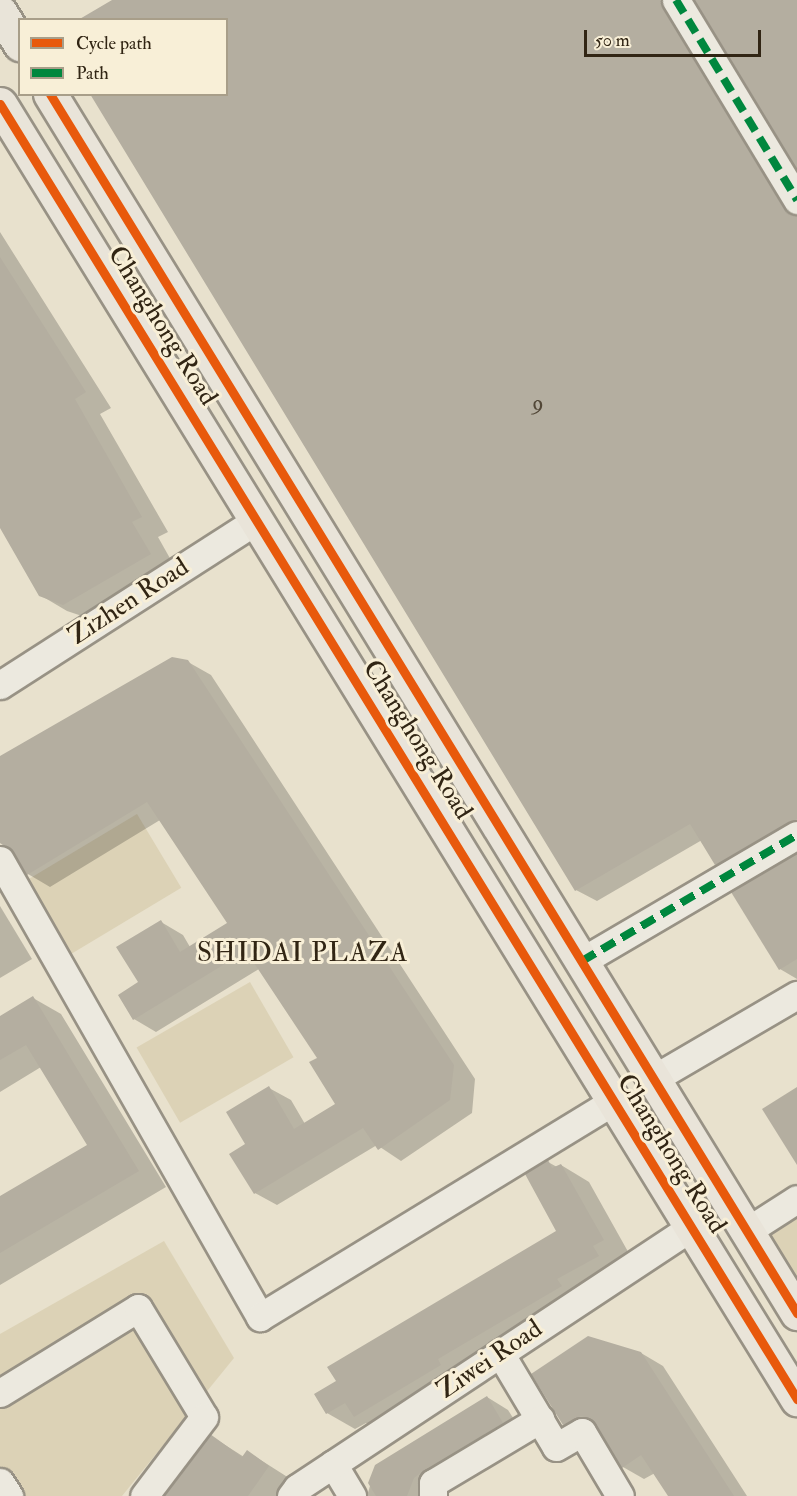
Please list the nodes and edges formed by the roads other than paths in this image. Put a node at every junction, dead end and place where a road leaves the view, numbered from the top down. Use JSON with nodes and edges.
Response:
{"nodes":[{"id":1,"x":10,"y":0,"type":"edge"},
{"id":2,"x":676,"y":0,"type":"edge"},
{"id":3,"x":0,"y":6,"type":"edge"},
{"id":4,"x":0,"y":12,"type":"edge"},
{"id":5,"x":18,"y":41,"type":"edge"},
{"id":6,"x":52,"y":96,"type":"edge"},
{"id":7,"x":0,"y":104,"type":"edge"},
{"id":8,"x":797,"y":200,"type":"edge"},
{"id":9,"x":257,"y":520,"type":"junction"},
{"id":10,"x":0,"y":685,"type":"edge"},
{"id":11,"x":797,"y":835,"type":"edge"},
{"id":12,"x":0,"y":860,"type":"edge"},
{"id":13,"x":582,"y":961,"type":"junction"},
{"id":14,"x":797,"y":995,"type":"edge"},
{"id":15,"x":654,"y":1079,"type":"junction"},
{"id":16,"x":614,"y":1101,"type":"junction"},
{"id":17,"x":797,"y":1200,"type":"edge"},
{"id":18,"x":692,"y":1227,"type":"junction"},
{"id":19,"x":747,"y":1231,"type":"junction"},
{"id":20,"x":794,"y":1302,"type":"edge"},
{"id":21,"x":500,"y":1353,"type":"junction"},
{"id":22,"x":0,"y":1393,"type":"edge"},
{"id":23,"x":797,"y":1399,"type":"edge"},
{"id":24,"x":540,"y":1419,"type":"junction"},
{"id":25,"x":333,"y":1464,"type":"junction"},
{"id":26,"x":0,"y":1482,"type":"edge"},
{"id":27,"x":9,"y":1496,"type":"edge"},
{"id":28,"x":144,"y":1496,"type":"edge"},
{"id":29,"x":291,"y":1496,"type":"edge"},
{"id":30,"x":352,"y":1496,"type":"edge"},
{"id":31,"x":434,"y":1496,"type":"edge"},
{"id":32,"x":620,"y":1496,"type":"edge"}],
"edges":[{"from":1,"to":3,"type":"street"},
{"from":2,"to":8,"type":"street"},
{"from":4,"to":5,"type":"highway"},
{"from":6,"to":13,"type":"highway","name":"Changhong Road"},
{"from":7,"to":9,"type":"highway","name":"Changhong Road"},
{"from":9,"to":10,"type":"street","name":"Zizhen Road"},
{"from":9,"to":16,"type":"highway","name":"Changhong Road"},
{"from":11,"to":13,"type":"street"},
{"from":12,"to":16,"type":"street"},
{"from":13,"to":15,"type":"highway","name":"Changhong Road"},
{"from":14,"to":15,"type":"street"},
{"from":15,"to":19,"type":"highway","name":"Changhong Road"},
{"from":16,"to":18,"type":"highway","name":"Changhong Road"},
{"from":17,"to":19,"type":"street"},
{"from":18,"to":21,"type":"street","name":"Ziwei Road"},
{"from":18,"to":23,"type":"highway","name":"Changhong Road"},
{"from":19,"to":20,"type":"highway","name":"Changhong Road"},
{"from":21,"to":24,"type":"street"},
{"from":21,"to":25,"type":"street","name":"Ziwei Road"},
{"from":22,"to":28,"type":"street"},
{"from":24,"to":31,"type":"street"},
{"from":24,"to":32,"type":"street"},
{"from":25,"to":29,"type":"street","name":"Ziwei Road"},
{"from":25,"to":30,"type":"street"},
{"from":26,"to":27,"type":"street"}]}
